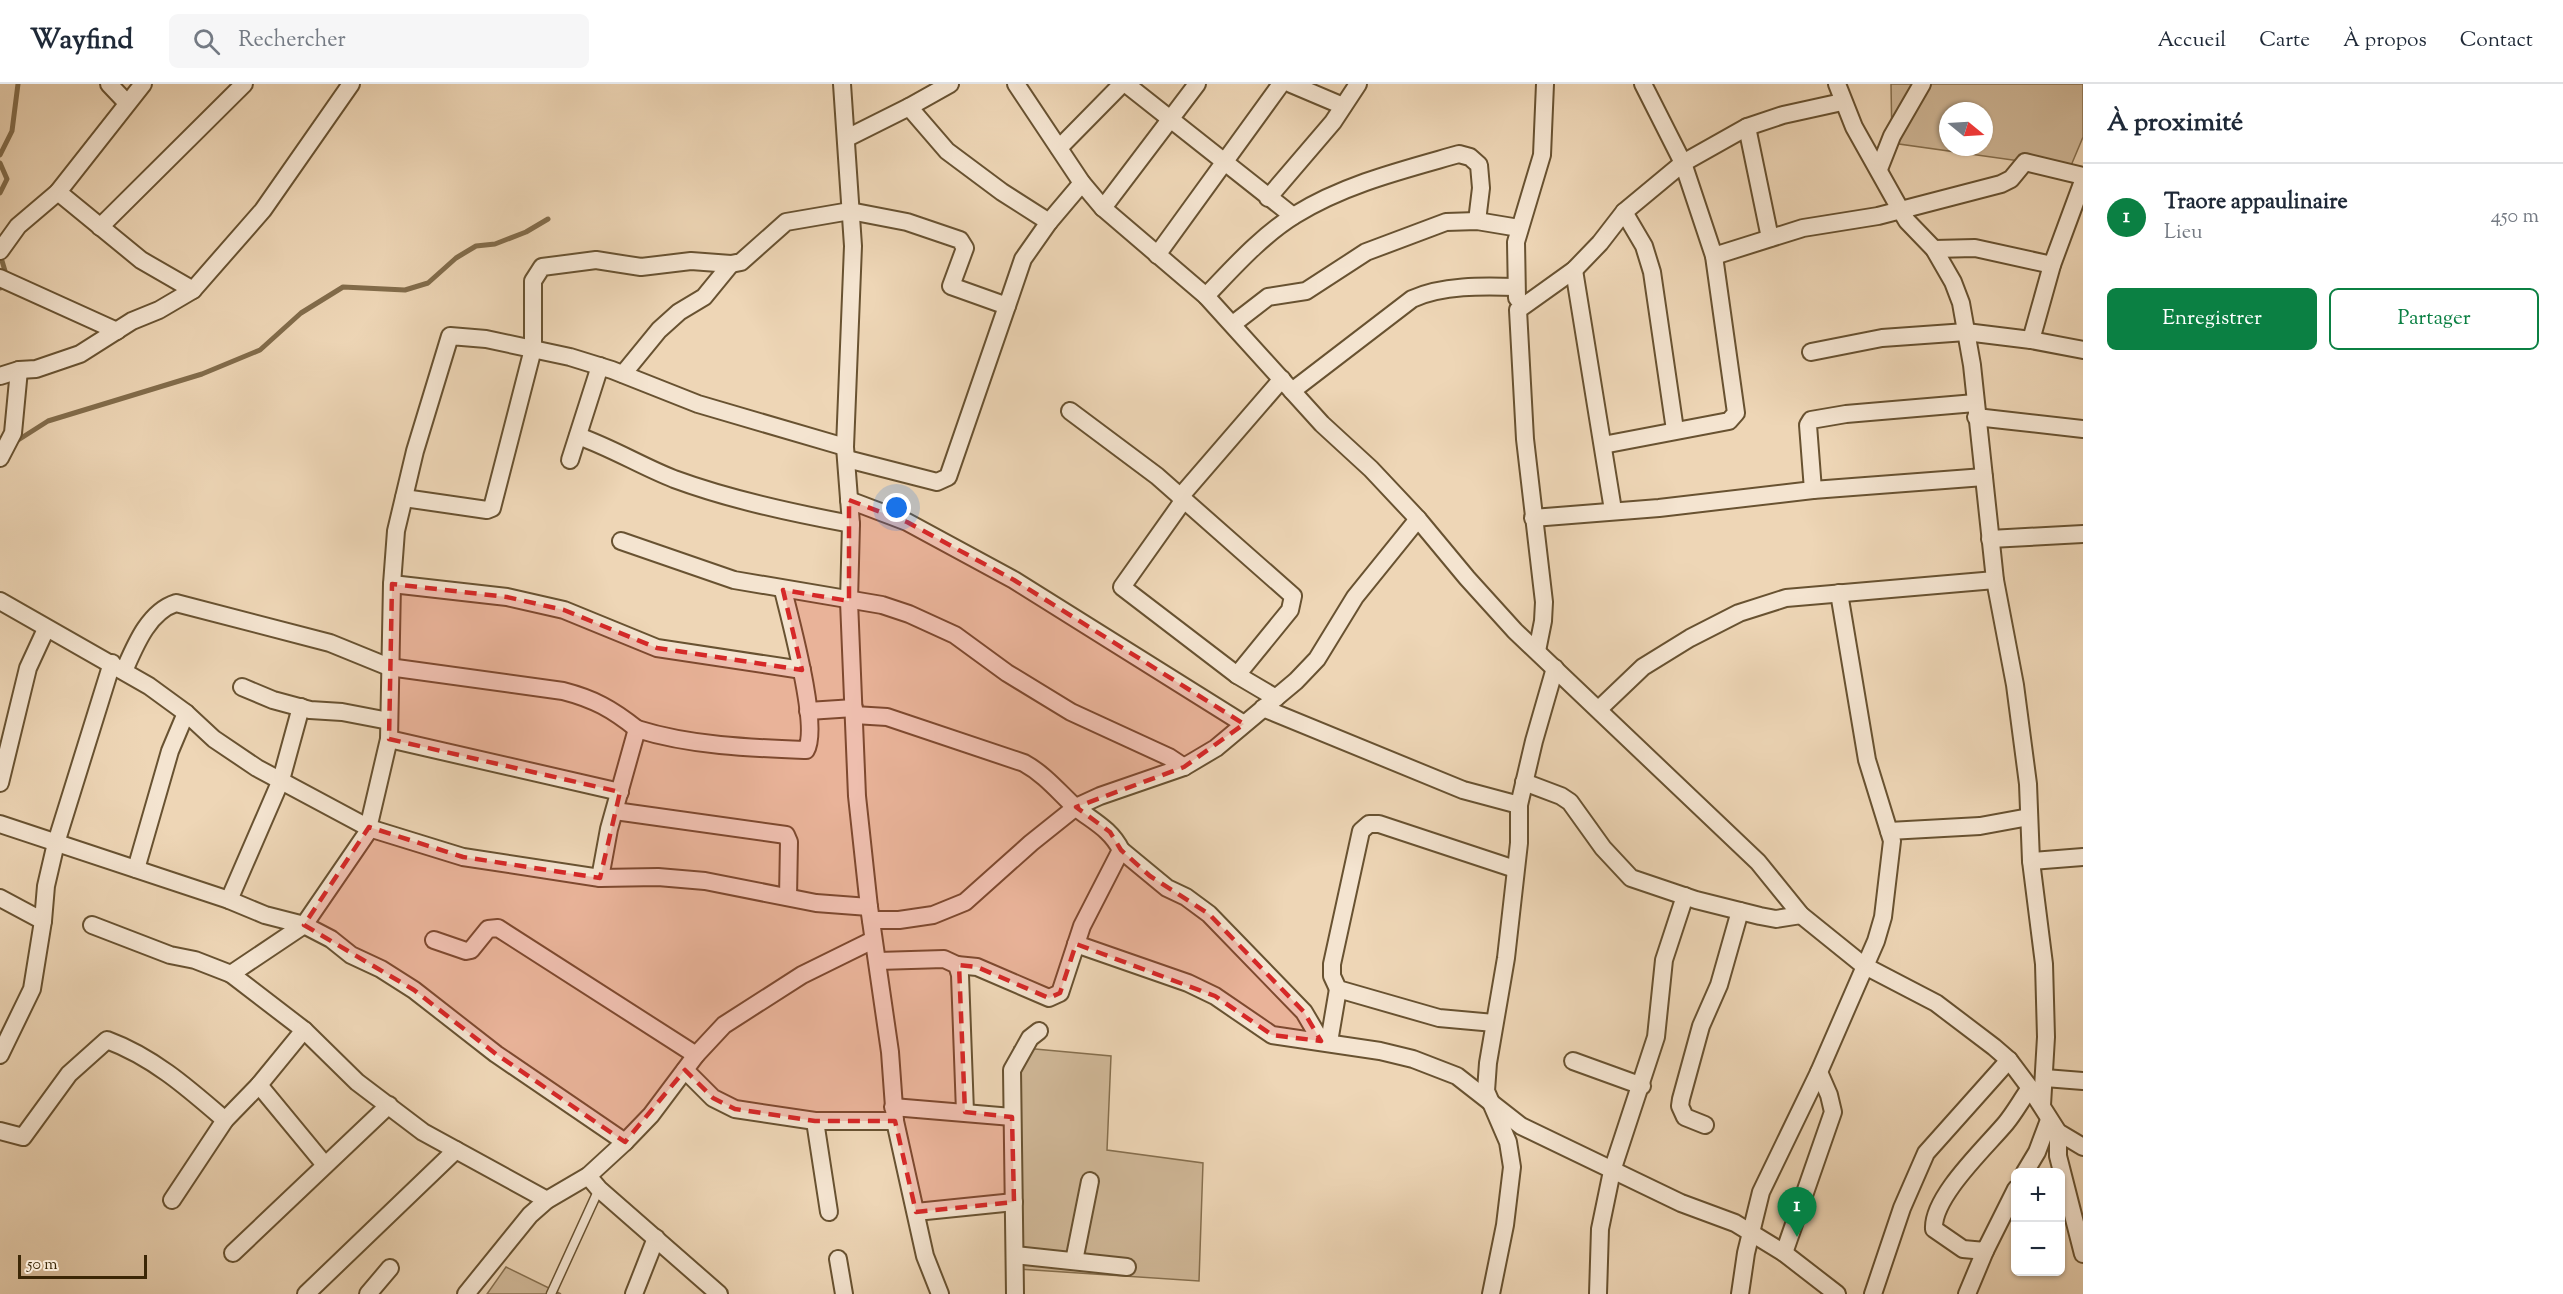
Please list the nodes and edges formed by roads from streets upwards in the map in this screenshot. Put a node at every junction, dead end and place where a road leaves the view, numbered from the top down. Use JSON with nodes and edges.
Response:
{"nodes":[{"id":1,"x":109,"y":84,"type":"edge"},
{"id":2,"x":143,"y":84,"type":"edge"},
{"id":3,"x":244,"y":84,"type":"edge"},
{"id":4,"x":351,"y":84,"type":"edge"},
{"id":5,"x":842,"y":84,"type":"edge"},
{"id":6,"x":950,"y":84,"type":"edge"},
{"id":7,"x":1016,"y":84,"type":"edge"},
{"id":8,"x":1124,"y":84,"type":"edge"},
{"id":9,"x":1197,"y":84,"type":"edge"},
{"id":10,"x":1281,"y":84,"type":"edge"},
{"id":11,"x":1291,"y":84,"type":"edge"},
{"id":12,"x":1358,"y":84,"type":"edge"},
{"id":13,"x":1545,"y":84,"type":"edge"},
{"id":14,"x":1643,"y":84,"type":"edge"},
{"id":15,"x":1837,"y":84,"type":"edge"},
{"id":16,"x":1922,"y":84,"type":"edge"},
{"id":17,"x":1842,"y":102,"type":"junction"},
{"id":18,"x":127,"y":104,"type":"junction"},
{"id":19,"x":1343,"y":106,"type":"junction"},
{"id":20,"x":909,"y":107,"type":"junction"},
{"id":21,"x":1171,"y":121,"type":"junction"},
{"id":22,"x":1747,"y":127,"type":"junction"},
{"id":23,"x":847,"y":138,"type":"junction"},
{"id":24,"x":1059,"y":148,"type":"junction"},
{"id":25,"x":1223,"y":161,"type":"junction"},
{"id":26,"x":1683,"y":163,"type":"junction"},
{"id":27,"x":1879,"y":169,"type":"junction"},
{"id":28,"x":2083,"y":176,"type":"edge"},
{"id":29,"x":2083,"y":180,"type":"edge"},
{"id":30,"x":1082,"y":183,"type":"junction"},
{"id":31,"x":58,"y":192,"type":"junction"},
{"id":32,"x":1268,"y":198,"type":"junction"},
{"id":33,"x":1103,"y":208,"type":"junction"},
{"id":34,"x":1900,"y":209,"type":"junction"},
{"id":35,"x":850,"y":211,"type":"junction"},
{"id":36,"x":1624,"y":212,"type":"junction"},
{"id":37,"x":1293,"y":216,"type":"junction"},
{"id":38,"x":1477,"y":221,"type":"junction"},
{"id":39,"x":1049,"y":222,"type":"junction"},
{"id":40,"x":100,"y":227,"type":"junction"},
{"id":41,"x":1519,"y":228,"type":"junction"},
{"id":42,"x":1770,"y":238,"type":"junction"},
{"id":43,"x":1934,"y":249,"type":"junction"},
{"id":44,"x":0,"y":251,"type":"edge"},
{"id":45,"x":1157,"y":255,"type":"junction"},
{"id":46,"x":1714,"y":256,"type":"junction"},
{"id":47,"x":731,"y":264,"type":"junction"},
{"id":48,"x":2052,"y":265,"type":"junction"},
{"id":49,"x":1574,"y":270,"type":"junction"},
{"id":50,"x":0,"y":278,"type":"edge"},
{"id":51,"x":1516,"y":287,"type":"junction"},
{"id":52,"x":193,"y":290,"type":"junction"},
{"id":53,"x":1206,"y":296,"type":"junction"},
{"id":54,"x":1007,"y":306,"type":"junction"},
{"id":55,"x":1518,"y":310,"type":"junction"},
{"id":56,"x":1233,"y":324,"type":"junction"},
{"id":57,"x":117,"y":331,"type":"junction"},
{"id":58,"x":1966,"y":332,"type":"junction"},
{"id":59,"x":2031,"y":340,"type":"junction"},
{"id":60,"x":533,"y":349,"type":"junction"},
{"id":61,"x":2083,"y":350,"type":"edge"},
{"id":62,"x":1811,"y":352,"type":"dead end"},
{"id":63,"x":600,"y":366,"type":"junction"},
{"id":64,"x":19,"y":370,"type":"junction"},
{"id":65,"x":623,"y":374,"type":"junction"},
{"id":66,"x":0,"y":376,"type":"edge"},
{"id":67,"x":1287,"y":385,"type":"junction"},
{"id":68,"x":1975,"y":410,"type":"junction"},
{"id":69,"x":1070,"y":411,"type":"dead end"},
{"id":70,"x":2083,"y":429,"type":"edge"},
{"id":71,"x":1675,"y":430,"type":"junction"},
{"id":72,"x":578,"y":436,"type":"junction"},
{"id":73,"x":1603,"y":445,"type":"junction"},
{"id":74,"x":846,"y":453,"type":"junction"},
{"id":75,"x":0,"y":458,"type":"edge"},
{"id":76,"x":570,"y":460,"type":"dead end"},
{"id":77,"x":1984,"y":477,"type":"junction"},
{"id":78,"x":1813,"y":490,"type":"junction"},
{"id":79,"x":404,"y":498,"type":"junction"},
{"id":80,"x":1182,"y":499,"type":"junction"},
{"id":81,"x":849,"y":500,"type":"junction"},
{"id":82,"x":1613,"y":510,"type":"junction"},
{"id":83,"x":1533,"y":518,"type":"junction"},
{"id":84,"x":1418,"y":519,"type":"junction"},
{"id":85,"x":851,"y":524,"type":"junction"},
{"id":86,"x":2083,"y":534,"type":"edge"},
{"id":87,"x":1990,"y":539,"type":"junction"},
{"id":88,"x":621,"y":541,"type":"dead end"},
{"id":89,"x":1995,"y":579,"type":"junction"},
{"id":90,"x":392,"y":584,"type":"junction"},
{"id":91,"x":783,"y":590,"type":"junction"},
{"id":92,"x":1839,"y":593,"type":"junction"},
{"id":93,"x":0,"y":601,"type":"edge"},
{"id":94,"x":849,"y":601,"type":"junction"},
{"id":95,"x":46,"y":629,"type":"junction"},
{"id":96,"x":1537,"y":651,"type":"junction"},
{"id":97,"x":118,"y":667,"type":"junction"},
{"id":98,"x":389,"y":667,"type":"junction"},
{"id":99,"x":1555,"y":668,"type":"junction"},
{"id":100,"x":802,"y":669,"type":"junction"},
{"id":101,"x":1237,"y":675,"type":"junction"},
{"id":102,"x":242,"y":687,"type":"dead end"},
{"id":103,"x":1269,"y":703,"type":"junction"},
{"id":104,"x":300,"y":707,"type":"junction"},
{"id":105,"x":1599,"y":709,"type":"junction"},
{"id":106,"x":808,"y":711,"type":"junction"},
{"id":107,"x":854,"y":711,"type":"junction"},
{"id":108,"x":186,"y":713,"type":"junction"},
{"id":109,"x":389,"y":722,"type":"junction"},
{"id":110,"x":1244,"y":724,"type":"junction"},
{"id":111,"x":638,"y":729,"type":"junction"},
{"id":112,"x":389,"y":739,"type":"junction"},
{"id":113,"x":1184,"y":767,"type":"junction"},
{"id":114,"x":281,"y":780,"type":"junction"},
{"id":115,"x":1524,"y":782,"type":"junction"},
{"id":116,"x":0,"y":783,"type":"edge"},
{"id":117,"x":620,"y":792,"type":"junction"},
{"id":118,"x":1520,"y":805,"type":"junction"},
{"id":119,"x":1076,"y":807,"type":"junction"},
{"id":120,"x":615,"y":810,"type":"junction"},
{"id":121,"x":2029,"y":817,"type":"junction"},
{"id":122,"x":0,"y":824,"type":"edge"},
{"id":123,"x":1889,"y":831,"type":"junction"},
{"id":124,"x":56,"y":843,"type":"junction"},
{"id":125,"x":1121,"y":850,"type":"junction"},
{"id":126,"x":2083,"y":857,"type":"edge"},
{"id":127,"x":2031,"y":861,"type":"junction"},
{"id":128,"x":136,"y":869,"type":"junction"},
{"id":129,"x":1515,"y":869,"type":"junction"},
{"id":130,"x":600,"y":878,"type":"junction"},
{"id":131,"x":1685,"y":896,"type":"junction"},
{"id":132,"x":788,"y":897,"type":"junction"},
{"id":133,"x":0,"y":898,"type":"edge"},
{"id":134,"x":229,"y":900,"type":"junction"},
{"id":135,"x":1740,"y":911,"type":"junction"},
{"id":136,"x":870,"y":914,"type":"junction"},
{"id":137,"x":1802,"y":915,"type":"junction"},
{"id":138,"x":43,"y":921,"type":"junction"},
{"id":139,"x":92,"y":925,"type":"dead end"},
{"id":140,"x":304,"y":925,"type":"junction"},
{"id":141,"x":434,"y":940,"type":"dead end"},
{"id":142,"x":873,"y":940,"type":"junction"},
{"id":143,"x":1076,"y":944,"type":"junction"},
{"id":144,"x":878,"y":961,"type":"junction"},
{"id":145,"x":957,"y":965,"type":"junction"},
{"id":146,"x":1863,"y":965,"type":"junction"},
{"id":147,"x":231,"y":974,"type":"junction"},
{"id":148,"x":1338,"y":989,"type":"junction"},
{"id":149,"x":1494,"y":1023,"type":"junction"},
{"id":150,"x":304,"y":1030,"type":"junction"},
{"id":151,"x":1039,"y":1031,"type":"dead end"},
{"id":152,"x":1325,"y":1041,"type":"junction"},
{"id":153,"x":0,"y":1055,"type":"edge"},
{"id":154,"x":696,"y":1055,"type":"junction"},
{"id":155,"x":2009,"y":1060,"type":"junction"},
{"id":156,"x":1573,"y":1061,"type":"dead end"},
{"id":157,"x":685,"y":1070,"type":"junction"},
{"id":158,"x":1819,"y":1072,"type":"junction"},
{"id":159,"x":2045,"y":1078,"type":"junction"},
{"id":160,"x":2083,"y":1081,"type":"edge"},
{"id":161,"x":260,"y":1085,"type":"junction"},
{"id":162,"x":1642,"y":1086,"type":"junction"},
{"id":163,"x":2030,"y":1088,"type":"junction"},
{"id":164,"x":1492,"y":1104,"type":"junction"},
{"id":165,"x":389,"y":1106,"type":"junction"},
{"id":166,"x":964,"y":1112,"type":"junction"},
{"id":167,"x":894,"y":1114,"type":"junction"},
{"id":168,"x":1011,"y":1117,"type":"junction"},
{"id":169,"x":2050,"y":1119,"type":"junction"},
{"id":170,"x":225,"y":1120,"type":"junction"},
{"id":171,"x":815,"y":1120,"type":"junction"},
{"id":172,"x":1704,"y":1125,"type":"dead end"},
{"id":173,"x":0,"y":1131,"type":"edge"},
{"id":174,"x":625,"y":1142,"type":"junction"},
{"id":175,"x":2083,"y":1147,"type":"edge"},
{"id":176,"x":456,"y":1150,"type":"junction"},
{"id":177,"x":325,"y":1166,"type":"junction"},
{"id":178,"x":2028,"y":1168,"type":"edge"},
{"id":179,"x":1612,"y":1171,"type":"junction"},
{"id":180,"x":1090,"y":1181,"type":"dead end"},
{"id":181,"x":593,"y":1182,"type":"junction"},
{"id":182,"x":2011,"y":1199,"type":"edge"},
{"id":183,"x":172,"y":1200,"type":"dead end"},
{"id":184,"x":547,"y":1200,"type":"junction"},
{"id":185,"x":1014,"y":1202,"type":"junction"},
{"id":186,"x":829,"y":1212,"type":"dead end"},
{"id":187,"x":916,"y":1212,"type":"junction"},
{"id":188,"x":1750,"y":1232,"type":"junction"},
{"id":189,"x":656,"y":1238,"type":"junction"},
{"id":190,"x":1984,"y":1251,"type":"junction"},
{"id":191,"x":233,"y":1253,"type":"dead end"},
{"id":192,"x":1784,"y":1253,"type":"junction"},
{"id":193,"x":2083,"y":1254,"type":"edge"},
{"id":194,"x":1015,"y":1255,"type":"junction"},
{"id":195,"x":838,"y":1259,"type":"dead end"},
{"id":196,"x":1074,"y":1262,"type":"junction"},
{"id":197,"x":1127,"y":1267,"type":"dead end"},
{"id":198,"x":390,"y":1268,"type":"dead end"},
{"id":199,"x":306,"y":1294,"type":"edge"},
{"id":200,"x":368,"y":1294,"type":"edge"},
{"id":201,"x":466,"y":1294,"type":"edge"},
{"id":202,"x":634,"y":1294,"type":"edge"},
{"id":203,"x":717,"y":1294,"type":"edge"},
{"id":204,"x":843,"y":1294,"type":"edge"},
{"id":205,"x":940,"y":1294,"type":"edge"},
{"id":206,"x":1015,"y":1294,"type":"edge"},
{"id":207,"x":1491,"y":1294,"type":"edge"},
{"id":208,"x":1598,"y":1294,"type":"edge"},
{"id":209,"x":1740,"y":1294,"type":"edge"},
{"id":210,"x":1837,"y":1294,"type":"edge"},
{"id":211,"x":1873,"y":1294,"type":"edge"},
{"id":212,"x":1967,"y":1294,"type":"edge"}],
"edges":[{"from":1,"to":18,"type":"street"},
{"from":2,"to":18,"type":"street"},
{"from":3,"to":40,"type":"street"},
{"from":4,"to":52,"type":"street"},
{"from":5,"to":23,"type":"street"},
{"from":6,"to":20,"type":"street"},
{"from":7,"to":24,"type":"street"},
{"from":8,"to":21,"type":"street"},
{"from":8,"to":24,"type":"street"},
{"from":9,"to":21,"type":"street"},
{"from":10,"to":25,"type":"street"},
{"from":11,"to":19,"type":"street"},
{"from":12,"to":19,"type":"street"},
{"from":13,"to":41,"type":"street"},
{"from":14,"to":26,"type":"street"},
{"from":15,"to":17,"type":"street"},
{"from":16,"to":27,"type":"street"},
{"from":17,"to":22,"type":"street"},
{"from":17,"to":27,"type":"street"},
{"from":18,"to":31,"type":"street"},
{"from":19,"to":32,"type":"street"},
{"from":20,"to":23,"type":"street"},
{"from":20,"to":39,"type":"street"},
{"from":21,"to":25,"type":"street"},
{"from":21,"to":33,"type":"street"},
{"from":22,"to":26,"type":"street"},
{"from":22,"to":42,"type":"street"},
{"from":23,"to":35,"type":"street"},
{"from":24,"to":30,"type":"street"},
{"from":25,"to":32,"type":"street"},
{"from":25,"to":45,"type":"street"},
{"from":26,"to":36,"type":"street"},
{"from":26,"to":46,"type":"street"},
{"from":27,"to":34,"type":"street"},
{"from":28,"to":34,"type":"street"},
{"from":29,"to":48,"type":"street"},
{"from":30,"to":33,"type":"street"},
{"from":30,"to":39,"type":"street"},
{"from":31,"to":40,"type":"street"},
{"from":31,"to":44,"type":"street"},
{"from":32,"to":37,"type":"street"},
{"from":33,"to":45,"type":"street"},
{"from":34,"to":42,"type":"street"},
{"from":34,"to":43,"type":"street"},
{"from":35,"to":47,"type":"street"},
{"from":35,"to":54,"type":"street"},
{"from":35,"to":74,"type":"street"},
{"from":36,"to":49,"type":"street"},
{"from":36,"to":71,"type":"street"},
{"from":37,"to":38,"type":"street"},
{"from":37,"to":53,"type":"street"},
{"from":38,"to":41,"type":"street"},
{"from":38,"to":56,"type":"street"},
{"from":39,"to":54,"type":"street"},
{"from":40,"to":52,"type":"street"},
{"from":41,"to":51,"type":"street"},
{"from":42,"to":46,"type":"street"},
{"from":43,"to":48,"type":"street"},
{"from":43,"to":58,"type":"street"},
{"from":45,"to":53,"type":"street"},
{"from":46,"to":71,"type":"street"},
{"from":47,"to":60,"type":"street"},
{"from":47,"to":65,"type":"street"},
{"from":48,"to":59,"type":"street"},
{"from":49,"to":55,"type":"street"},
{"from":49,"to":73,"type":"street"},
{"from":50,"to":57,"type":"street"},
{"from":51,"to":55,"type":"street"},
{"from":51,"to":67,"type":"street"},
{"from":52,"to":57,"type":"street"},
{"from":53,"to":56,"type":"street"},
{"from":54,"to":74,"type":"street"},
{"from":55,"to":83,"type":"street"},
{"from":56,"to":67,"type":"street"},
{"from":57,"to":64,"type":"street"},
{"from":58,"to":59,"type":"street"},
{"from":58,"to":62,"type":"street"},
{"from":58,"to":68,"type":"street"},
{"from":59,"to":61,"type":"street"},
{"from":60,"to":63,"type":"street"},
{"from":60,"to":79,"type":"street"},
{"from":60,"to":79,"type":"street"},
{"from":63,"to":65,"type":"street"},
{"from":63,"to":72,"type":"street"},
{"from":64,"to":66,"type":"street"},
{"from":64,"to":75,"type":"street"},
{"from":65,"to":74,"type":"street"},
{"from":67,"to":80,"type":"street"},
{"from":67,"to":84,"type":"street"},
{"from":68,"to":70,"type":"street"},
{"from":68,"to":77,"type":"street"},
{"from":68,"to":78,"type":"street"},
{"from":69,"to":80,"type":"street"},
{"from":71,"to":73,"type":"street"},
{"from":72,"to":76,"type":"street"},
{"from":72,"to":85,"type":"street"},
{"from":73,"to":82,"type":"street"},
{"from":74,"to":81,"type":"street"},
{"from":77,"to":78,"type":"street"},
{"from":77,"to":87,"type":"street"},
{"from":78,"to":82,"type":"street"},
{"from":79,"to":90,"type":"street"},
{"from":80,"to":101,"type":"street"},
{"from":80,"to":101,"type":"street"},
{"from":81,"to":85,"type":"street"},
{"from":81,"to":110,"type":"street"},
{"from":82,"to":83,"type":"street"},
{"from":83,"to":96,"type":"street"},
{"from":84,"to":96,"type":"street"},
{"from":84,"to":103,"type":"street"},
{"from":85,"to":94,"type":"street"},
{"from":86,"to":87,"type":"street"},
{"from":87,"to":89,"type":"street"},
{"from":88,"to":91,"type":"street"},
{"from":89,"to":92,"type":"street"},
{"from":89,"to":121,"type":"street"},
{"from":90,"to":98,"type":"street"},
{"from":90,"to":100,"type":"street"},
{"from":91,"to":94,"type":"street"},
{"from":91,"to":100,"type":"street"},
{"from":92,"to":105,"type":"street"},
{"from":92,"to":123,"type":"street"},
{"from":93,"to":95,"type":"street"},
{"from":94,"to":107,"type":"street"},
{"from":94,"to":113,"type":"street"},
{"from":95,"to":97,"type":"street"},
{"from":95,"to":116,"type":"street"},
{"from":96,"to":99,"type":"street"},
{"from":97,"to":98,"type":"street"},
{"from":97,"to":108,"type":"street"},
{"from":97,"to":124,"type":"street"},
{"from":98,"to":109,"type":"street"},
{"from":98,"to":111,"type":"street"},
{"from":99,"to":105,"type":"street"},
{"from":99,"to":115,"type":"street"},
{"from":100,"to":106,"type":"street"},
{"from":101,"to":103,"type":"street"},
{"from":102,"to":104,"type":"street"},
{"from":103,"to":110,"type":"street"},
{"from":103,"to":118,"type":"street"},
{"from":104,"to":109,"type":"street"},
{"from":104,"to":114,"type":"street"},
{"from":105,"to":137,"type":"street"},
{"from":106,"to":107,"type":"street"},
{"from":106,"to":111,"type":"street"},
{"from":107,"to":119,"type":"street"},
{"from":107,"to":136,"type":"street"},
{"from":108,"to":114,"type":"street"},
{"from":108,"to":128,"type":"street"},
{"from":109,"to":112,"type":"street"},
{"from":110,"to":113,"type":"street"},
{"from":111,"to":117,"type":"street"},
{"from":112,"to":117,"type":"street"},
{"from":112,"to":140,"type":"street"},
{"from":113,"to":119,"type":"street"},
{"from":114,"to":130,"type":"street"},
{"from":114,"to":134,"type":"street"},
{"from":115,"to":118,"type":"street"},
{"from":115,"to":131,"type":"street"},
{"from":117,"to":120,"type":"street"},
{"from":118,"to":129,"type":"street"},
{"from":119,"to":125,"type":"street"},
{"from":119,"to":136,"type":"street"},
{"from":120,"to":130,"type":"street"},
{"from":120,"to":132,"type":"street"},
{"from":121,"to":123,"type":"street"},
{"from":121,"to":127,"type":"street"},
{"from":122,"to":124,"type":"street"},
{"from":123,"to":146,"type":"street"},
{"from":124,"to":128,"type":"street"},
{"from":124,"to":138,"type":"street"},
{"from":125,"to":143,"type":"street"},
{"from":125,"to":152,"type":"street"},
{"from":126,"to":127,"type":"street"},
{"from":127,"to":159,"type":"street"},
{"from":128,"to":134,"type":"street"},
{"from":129,"to":148,"type":"street"},
{"from":129,"to":149,"type":"street"},
{"from":130,"to":132,"type":"street"},
{"from":131,"to":135,"type":"street"},
{"from":131,"to":162,"type":"street"},
{"from":132,"to":136,"type":"street"},
{"from":133,"to":138,"type":"street"},
{"from":134,"to":140,"type":"street"},
{"from":135,"to":137,"type":"street"},
{"from":135,"to":172,"type":"street"},
{"from":136,"to":142,"type":"street"},
{"from":137,"to":146,"type":"street"},
{"from":138,"to":153,"type":"street"},
{"from":139,"to":147,"type":"street"},
{"from":140,"to":147,"type":"street"},
{"from":140,"to":174,"type":"street"},
{"from":141,"to":154,"type":"street"},
{"from":142,"to":144,"type":"street"},
{"from":142,"to":154,"type":"street"},
{"from":143,"to":145,"type":"street"},
{"from":143,"to":152,"type":"street"},
{"from":144,"to":145,"type":"street"},
{"from":144,"to":167,"type":"street"},
{"from":145,"to":166,"type":"street"},
{"from":146,"to":155,"type":"street"},
{"from":146,"to":158,"type":"street"},
{"from":147,"to":150,"type":"street"},
{"from":148,"to":149,"type":"street"},
{"from":148,"to":152,"type":"street"},
{"from":149,"to":164,"type":"street"},
{"from":150,"to":161,"type":"street"},
{"from":150,"to":165,"type":"street"},
{"from":151,"to":168,"type":"street"},
{"from":152,"to":164,"type":"street"},
{"from":154,"to":157,"type":"street"},
{"from":155,"to":163,"type":"street"},
{"from":155,"to":211,"type":"street"},
{"from":156,"to":162,"type":"street"},
{"from":157,"to":171,"type":"street"},
{"from":157,"to":174,"type":"street"},
{"from":158,"to":188,"type":"street"},
{"from":158,"to":192,"type":"street"},
{"from":159,"to":160,"type":"street"},
{"from":159,"to":169,"type":"street"},
{"from":161,"to":170,"type":"street"},
{"from":161,"to":177,"type":"street"},
{"from":162,"to":179,"type":"street"},
{"from":163,"to":169,"type":"street"},
{"from":163,"to":190,"type":"street"},
{"from":164,"to":179,"type":"street"},
{"from":164,"to":207,"type":"street"},
{"from":165,"to":176,"type":"street"},
{"from":165,"to":177,"type":"street"},
{"from":166,"to":167,"type":"street"},
{"from":166,"to":168,"type":"street"},
{"from":167,"to":171,"type":"street"},
{"from":167,"to":187,"type":"street"},
{"from":168,"to":185,"type":"street"},
{"from":169,"to":175,"type":"street"},
{"from":169,"to":178,"type":"street"},
{"from":169,"to":193,"type":"street"},
{"from":170,"to":173,"type":"street"},
{"from":170,"to":183,"type":"street"},
{"from":171,"to":186,"type":"street"},
{"from":174,"to":181,"type":"street"},
{"from":176,"to":184,"type":"street"},
{"from":176,"to":199,"type":"street"},
{"from":177,"to":191,"type":"street"},
{"from":179,"to":188,"type":"street"},
{"from":179,"to":208,"type":"street"},
{"from":180,"to":196,"type":"street"},
{"from":181,"to":184,"type":"street"},
{"from":181,"to":189,"type":"street"},
{"from":182,"to":190,"type":"street"},
{"from":184,"to":201,"type":"street"},
{"from":185,"to":187,"type":"street"},
{"from":185,"to":194,"type":"street"},
{"from":187,"to":205,"type":"street"},
{"from":188,"to":192,"type":"street"},
{"from":188,"to":209,"type":"street"},
{"from":189,"to":202,"type":"street"},
{"from":189,"to":203,"type":"street"},
{"from":190,"to":212,"type":"street"},
{"from":192,"to":210,"type":"street"},
{"from":194,"to":196,"type":"street"},
{"from":194,"to":206,"type":"street"},
{"from":195,"to":204,"type":"street"},
{"from":196,"to":197,"type":"street"},
{"from":198,"to":200,"type":"street"}]}
